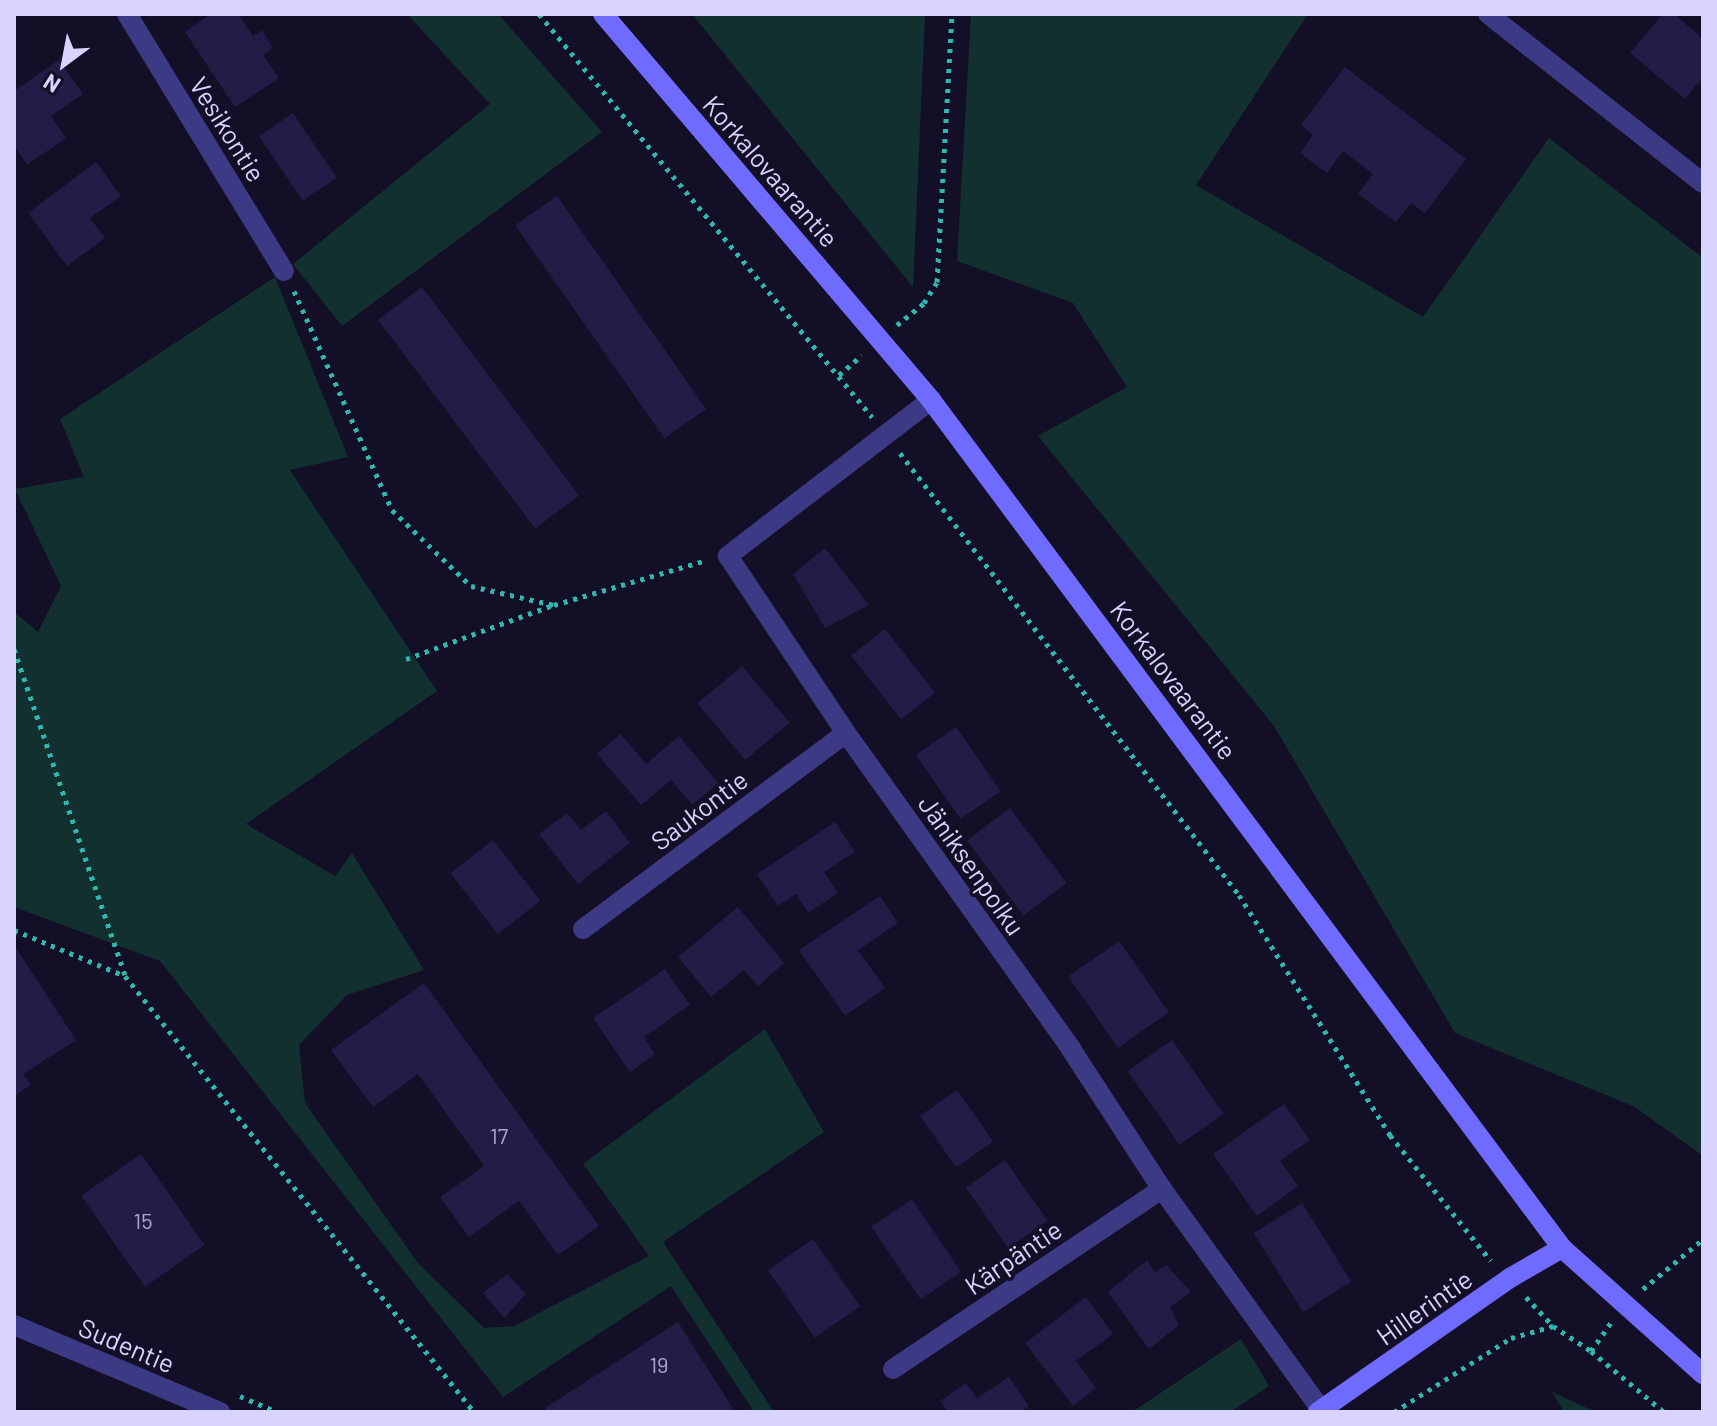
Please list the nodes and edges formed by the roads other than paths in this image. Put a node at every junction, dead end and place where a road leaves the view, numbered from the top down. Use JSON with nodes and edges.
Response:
{"nodes":[{"id":1,"x":127,"y":14,"type":"edge"},
{"id":2,"x":603,"y":14,"type":"edge"},
{"id":3,"x":1488,"y":14,"type":"edge"},
{"id":4,"x":1703,"y":183,"type":"edge"},
{"id":5,"x":284,"y":271,"type":"road end"},
{"id":6,"x":931,"y":400,"type":"junction"},
{"id":7,"x":846,"y":733,"type":"junction"},
{"id":8,"x":583,"y":929,"type":"dead end"},
{"id":9,"x":1162,"y":1189,"type":"junction"},
{"id":10,"x":1562,"y":1248,"type":"junction"},
{"id":11,"x":14,"y":1325,"type":"edge"},
{"id":12,"x":893,"y":1369,"type":"dead end"},
{"id":13,"x":1703,"y":1374,"type":"edge"},
{"id":14,"x":1321,"y":1411,"type":"edge"},
{"id":15,"x":220,"y":1412,"type":"edge"}],
"edges":[{"from":1,"to":5,"type":"street","name":"Vesikontie"},
{"from":2,"to":6,"type":"street","name":"Korkalovaarantie"},
{"from":3,"to":4,"type":"street"},
{"from":6,"to":7,"type":"street","name":"Jäniksenpolku"},
{"from":6,"to":10,"type":"street","name":"Korkalovaarantie"},
{"from":7,"to":8,"type":"street","name":"Saukontie"},
{"from":7,"to":9,"type":"street","name":"Jäniksenpolku"},
{"from":9,"to":12,"type":"street","name":"Kärpäntie"},
{"from":9,"to":14,"type":"street","name":"Jäniksenpolku"},
{"from":10,"to":13,"type":"street","name":"Korkalovaarantie"},
{"from":10,"to":14,"type":"street","name":"Hillerintie"},
{"from":11,"to":15,"type":"street","name":"Sudentie"}]}
